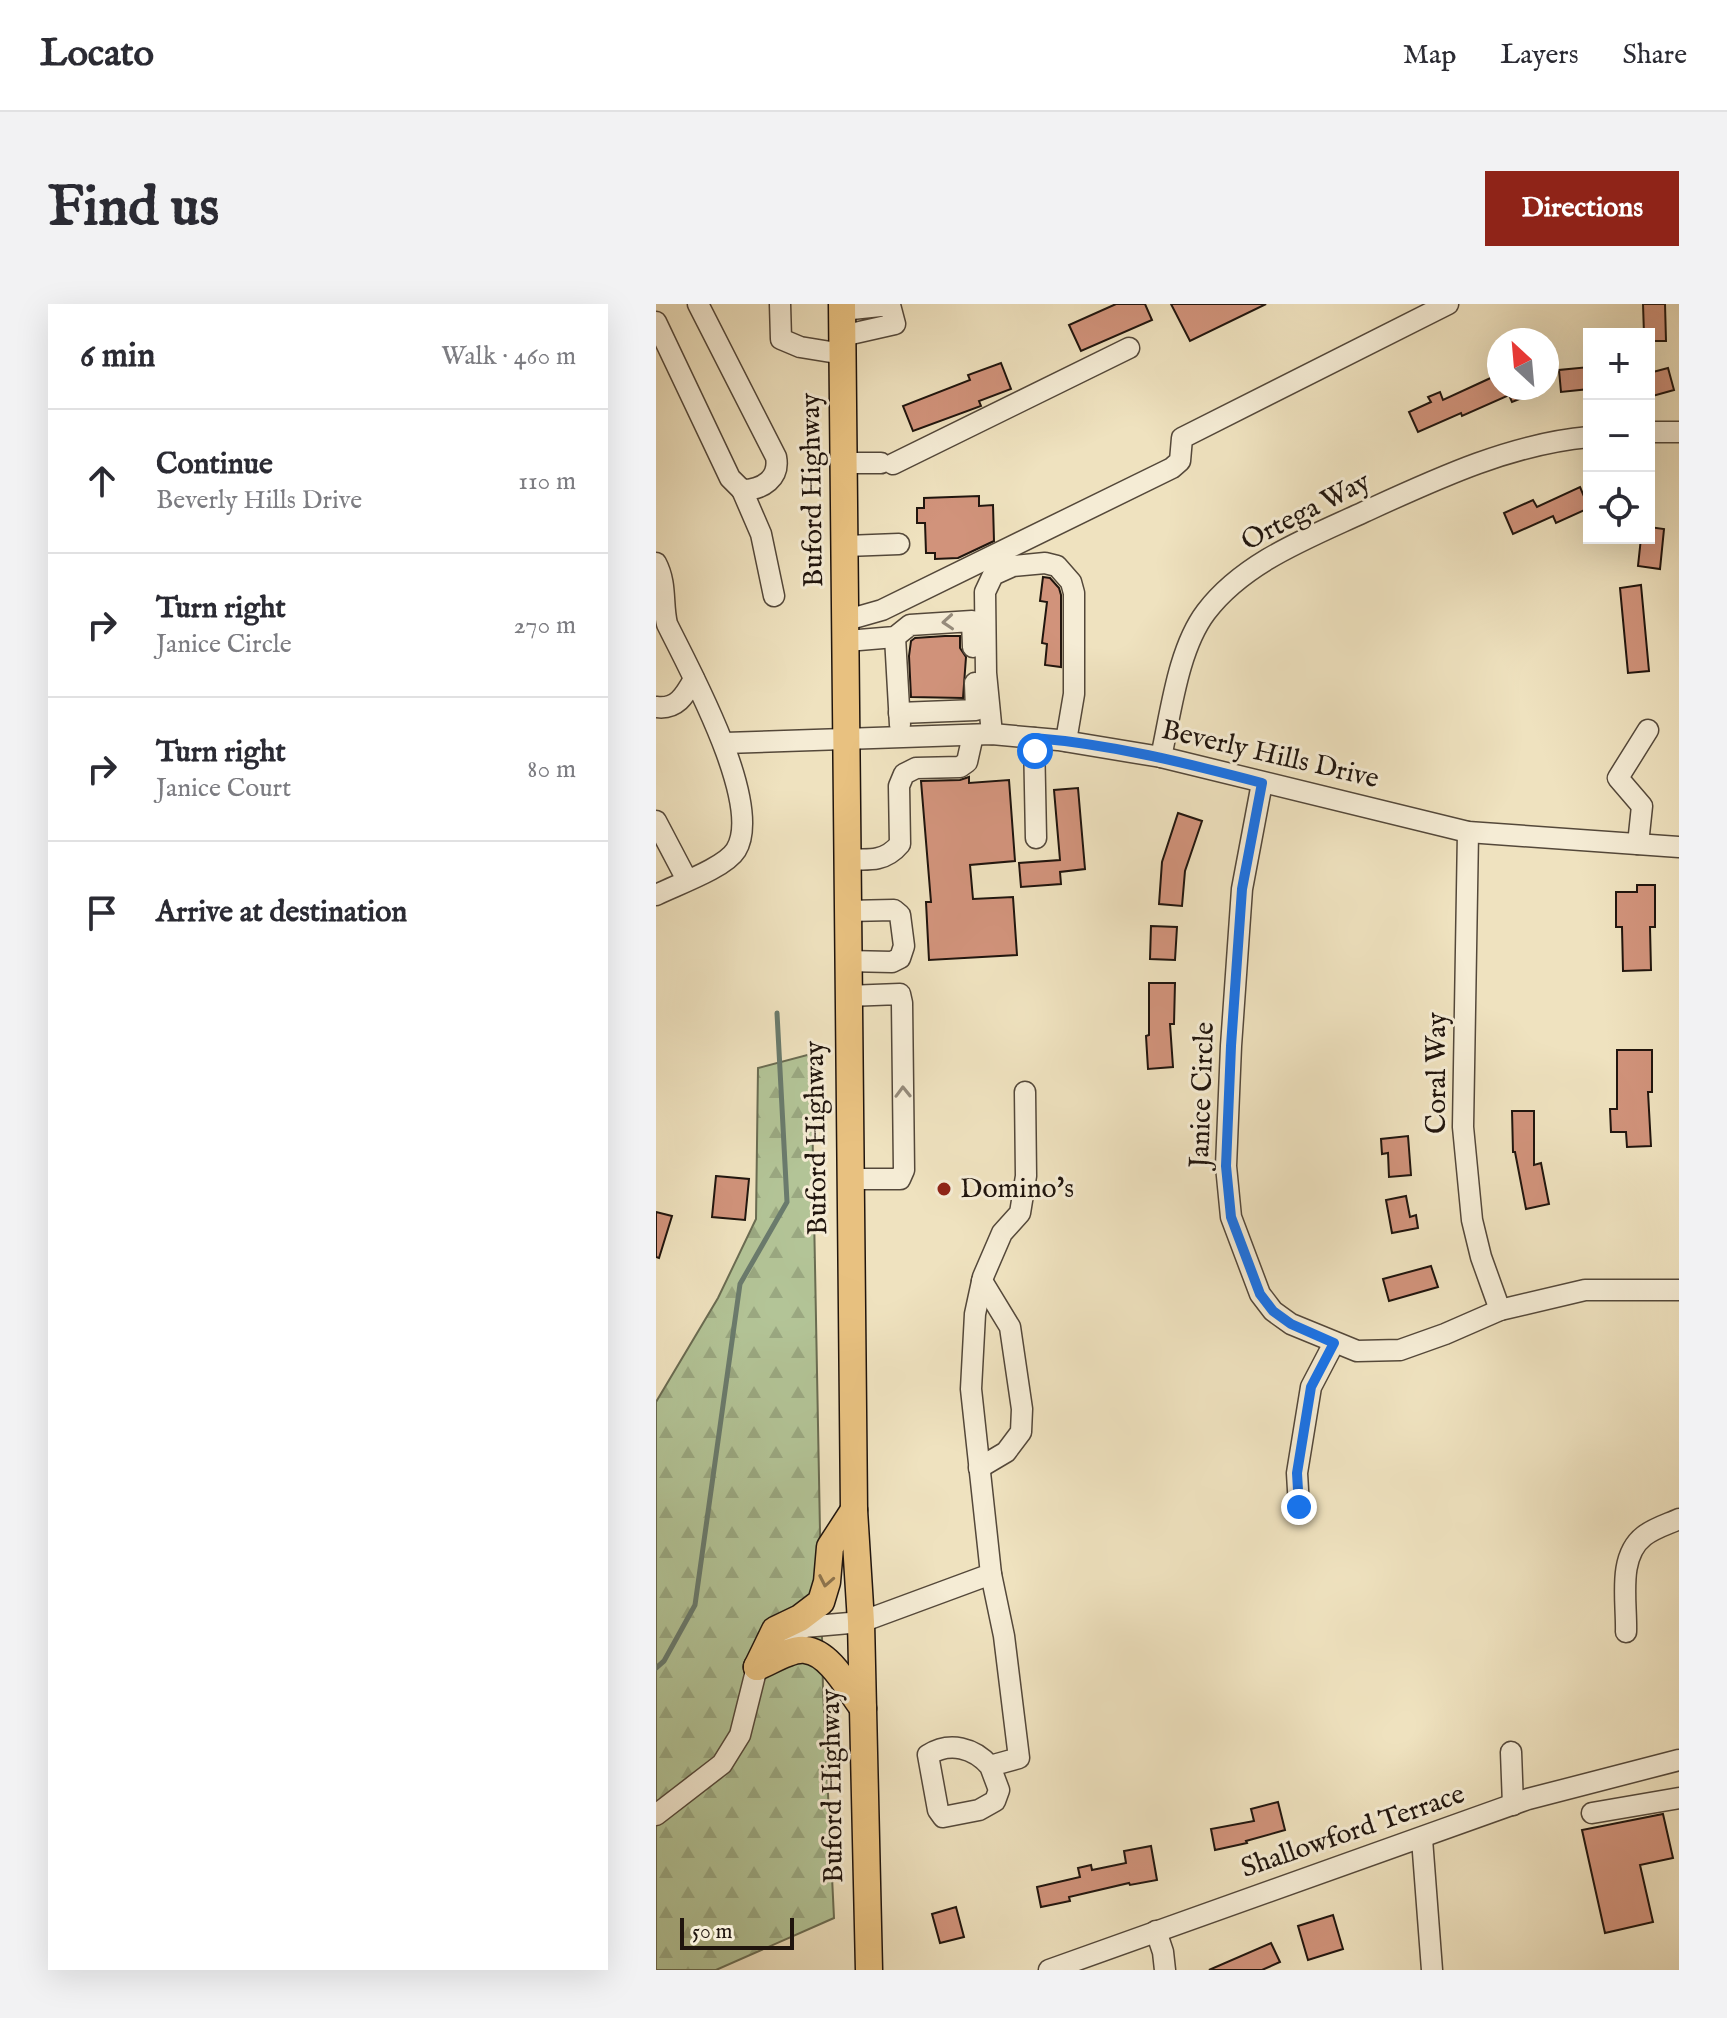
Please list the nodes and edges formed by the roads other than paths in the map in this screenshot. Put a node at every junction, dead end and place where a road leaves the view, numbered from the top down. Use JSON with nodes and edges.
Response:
{"nodes":[{"id":1,"x":698,"y":304,"type":"edge"},
{"id":2,"x":780,"y":304,"type":"edge"},
{"id":3,"x":1448,"y":304,"type":"edge"},
{"id":4,"x":842,"y":307,"type":"edge"},
{"id":5,"x":656,"y":322,"type":"edge"},
{"id":6,"x":842,"y":345,"type":"junction"},
{"id":7,"x":1129,"y":348,"type":"dead end"},
{"id":8,"x":1655,"y":432,"type":"edge"},
{"id":9,"x":1679,"y":432,"type":"edge"},
{"id":10,"x":1583,"y":438,"type":"edge"},
{"id":11,"x":844,"y":463,"type":"junction"},
{"id":12,"x":742,"y":490,"type":"junction"},
{"id":13,"x":899,"y":544,"type":"dead end"},
{"id":14,"x":846,"y":546,"type":"junction"},
{"id":15,"x":656,"y":563,"type":"edge"},
{"id":16,"x":774,"y":596,"type":"dead end"},
{"id":17,"x":662,"y":621,"type":"edge"},
{"id":18,"x":847,"y":630,"type":"junction"},
{"id":19,"x":895,"y":637,"type":"junction"},
{"id":20,"x":694,"y":679,"type":"junction"},
{"id":21,"x":656,"y":707,"type":"edge"},
{"id":22,"x":899,"y":713,"type":"junction"},
{"id":23,"x":1648,"y":730,"type":"dead end"},
{"id":24,"x":983,"y":735,"type":"junction"},
{"id":25,"x":901,"y":737,"type":"junction"},
{"id":26,"x":1034,"y":738,"type":"junction"},
{"id":27,"x":847,"y":739,"type":"junction"},
{"id":28,"x":1066,"y":741,"type":"junction"},
{"id":29,"x":725,"y":743,"type":"junction"},
{"id":30,"x":1161,"y":757,"type":"junction"},
{"id":31,"x":1262,"y":783,"type":"junction"},
{"id":32,"x":656,"y":821,"type":"edge"},
{"id":33,"x":1468,"y":832,"type":"junction"},
{"id":34,"x":1036,"y":838,"type":"dead end"},
{"id":35,"x":1638,"y":844,"type":"junction"},
{"id":36,"x":1679,"y":847,"type":"edge"},
{"id":37,"x":847,"y":859,"type":"junction"},
{"id":38,"x":687,"y":880,"type":"junction"},
{"id":39,"x":656,"y":895,"type":"edge"},
{"id":40,"x":847,"y":911,"type":"junction"},
{"id":41,"x":847,"y":961,"type":"junction"},
{"id":42,"x":847,"y":996,"type":"junction"},
{"id":43,"x":1025,"y":1092,"type":"dead end"},
{"id":44,"x":850,"y":1179,"type":"junction"},
{"id":45,"x":982,"y":1281,"type":"junction"},
{"id":46,"x":1679,"y":1290,"type":"edge"},
{"id":47,"x":1500,"y":1310,"type":"junction"},
{"id":48,"x":1334,"y":1343,"type":"junction"},
{"id":49,"x":979,"y":1468,"type":"junction"},
{"id":50,"x":1299,"y":1507,"type":"dead end"},
{"id":51,"x":854,"y":1510,"type":"junction"},
{"id":52,"x":1679,"y":1519,"type":"edge"},
{"id":53,"x":991,"y":1574,"type":"junction"},
{"id":54,"x":861,"y":1622,"type":"junction"},
{"id":55,"x":1626,"y":1632,"type":"dead end"},
{"id":56,"x":757,"y":1667,"type":"junction"},
{"id":57,"x":863,"y":1708,"type":"junction"},
{"id":58,"x":1511,"y":1752,"type":"dead end"},
{"id":59,"x":1679,"y":1760,"type":"edge"},
{"id":60,"x":990,"y":1766,"type":"dead end"},
{"id":61,"x":1679,"y":1798,"type":"edge"},
{"id":62,"x":1513,"y":1805,"type":"junction"},
{"id":63,"x":1592,"y":1813,"type":"dead end"},
{"id":64,"x":656,"y":1815,"type":"edge"},
{"id":65,"x":1422,"y":1839,"type":"junction"},
{"id":66,"x":1156,"y":1931,"type":"junction"},
{"id":67,"x":869,"y":1970,"type":"edge"},
{"id":68,"x":1049,"y":1970,"type":"edge"},
{"id":69,"x":1165,"y":1970,"type":"edge"},
{"id":70,"x":1432,"y":1970,"type":"edge"}],
"edges":[{"from":1,"to":12,"type":"street"},
{"from":2,"to":6,"type":"street"},
{"from":3,"to":18,"type":"street"},
{"from":4,"to":6,"type":"main road","name":"Buford Highway"},
{"from":4,"to":6,"type":"street"},
{"from":5,"to":12,"type":"street"},
{"from":6,"to":11,"type":"main road","name":"Buford Highway"},
{"from":7,"to":11,"type":"street"},
{"from":8,"to":9,"type":"street"},
{"from":10,"to":30,"type":"street","name":"Ortega Way"},
{"from":11,"to":14,"type":"main road","name":"Buford Highway"},
{"from":12,"to":16,"type":"street"},
{"from":13,"to":14,"type":"street"},
{"from":14,"to":18,"type":"main road","name":"Buford Highway"},
{"from":15,"to":17,"type":"street"},
{"from":17,"to":20,"type":"street"},
{"from":18,"to":19,"type":"street"},
{"from":18,"to":27,"type":"main road","name":"Buford Highway"},
{"from":19,"to":22,"type":"street"},
{"from":22,"to":19,"type":"street","one_way":true},
{"from":20,"to":21,"type":"street"},
{"from":20,"to":29,"type":"street"},
{"from":22,"to":25,"type":"street"},
{"from":23,"to":35,"type":"street"},
{"from":24,"to":25,"type":"street","name":"Beverly Hills Drive"},
{"from":24,"to":26,"type":"street","name":"Beverly Hills Drive"},
{"from":24,"to":28,"type":"street"},
{"from":24,"to":37,"type":"street"},
{"from":25,"to":27,"type":"street","name":"Beverly Hills Drive"},
{"from":26,"to":28,"type":"street","name":"Beverly Hills Drive"},
{"from":26,"to":34,"type":"street"},
{"from":27,"to":29,"type":"street","name":"Beverly Hills Drive"},
{"from":27,"to":37,"type":"main road","name":"Buford Highway"},
{"from":28,"to":30,"type":"street","name":"Beverly Hills Drive"},
{"from":29,"to":38,"type":"street"},
{"from":30,"to":31,"type":"street","name":"Beverly Hills Drive"},
{"from":31,"to":33,"type":"street","name":"Beverly Hills Drive"},
{"from":31,"to":48,"type":"street","name":"Janice Circle"},
{"from":32,"to":38,"type":"street"},
{"from":33,"to":35,"type":"street","name":"Beverly Hills Drive"},
{"from":33,"to":47,"type":"street","name":"Coral Way"},
{"from":35,"to":36,"type":"street","name":"Beverly Hills Drive"},
{"from":37,"to":40,"type":"main road","name":"Buford Highway"},
{"from":38,"to":39,"type":"street"},
{"from":40,"to":41,"type":"main road","name":"Buford Highway"},
{"from":40,"to":41,"type":"street"},
{"from":41,"to":42,"type":"main road","name":"Buford Highway"},
{"from":42,"to":44,"type":"main road","name":"Buford Highway"},
{"from":44,"to":42,"type":"street","one_way":true},
{"from":43,"to":45,"type":"street"},
{"from":44,"to":51,"type":"main road","name":"Buford Highway"},
{"from":45,"to":49,"type":"street"},
{"from":45,"to":49,"type":"street"},
{"from":46,"to":47,"type":"street","name":"Janice Circle"},
{"from":47,"to":48,"type":"street","name":"Janice Circle"},
{"from":48,"to":50,"type":"street"},
{"from":49,"to":53,"type":"street"},
{"from":51,"to":54,"type":"main road","name":"Buford Highway"},
{"from":51,"to":56,"type":"main road","one_way":true},
{"from":52,"to":55,"type":"street"},
{"from":53,"to":54,"type":"street"},
{"from":53,"to":60,"type":"street"},
{"from":54,"to":56,"type":"street"},
{"from":54,"to":57,"type":"main road","name":"Buford Highway"},
{"from":56,"to":57,"type":"main road"},
{"from":56,"to":64,"type":"street"},
{"from":57,"to":67,"type":"main road","name":"Buford Highway"},
{"from":58,"to":62,"type":"street"},
{"from":59,"to":62,"type":"street","name":"Shallowford Terrace"},
{"from":61,"to":63,"type":"street"},
{"from":62,"to":65,"type":"street","name":"Shallowford Terrace"},
{"from":65,"to":66,"type":"street","name":"Shallowford Terrace"},
{"from":65,"to":70,"type":"street"},
{"from":66,"to":68,"type":"street","name":"Shallowford Terrace"},
{"from":66,"to":69,"type":"street"}]}
